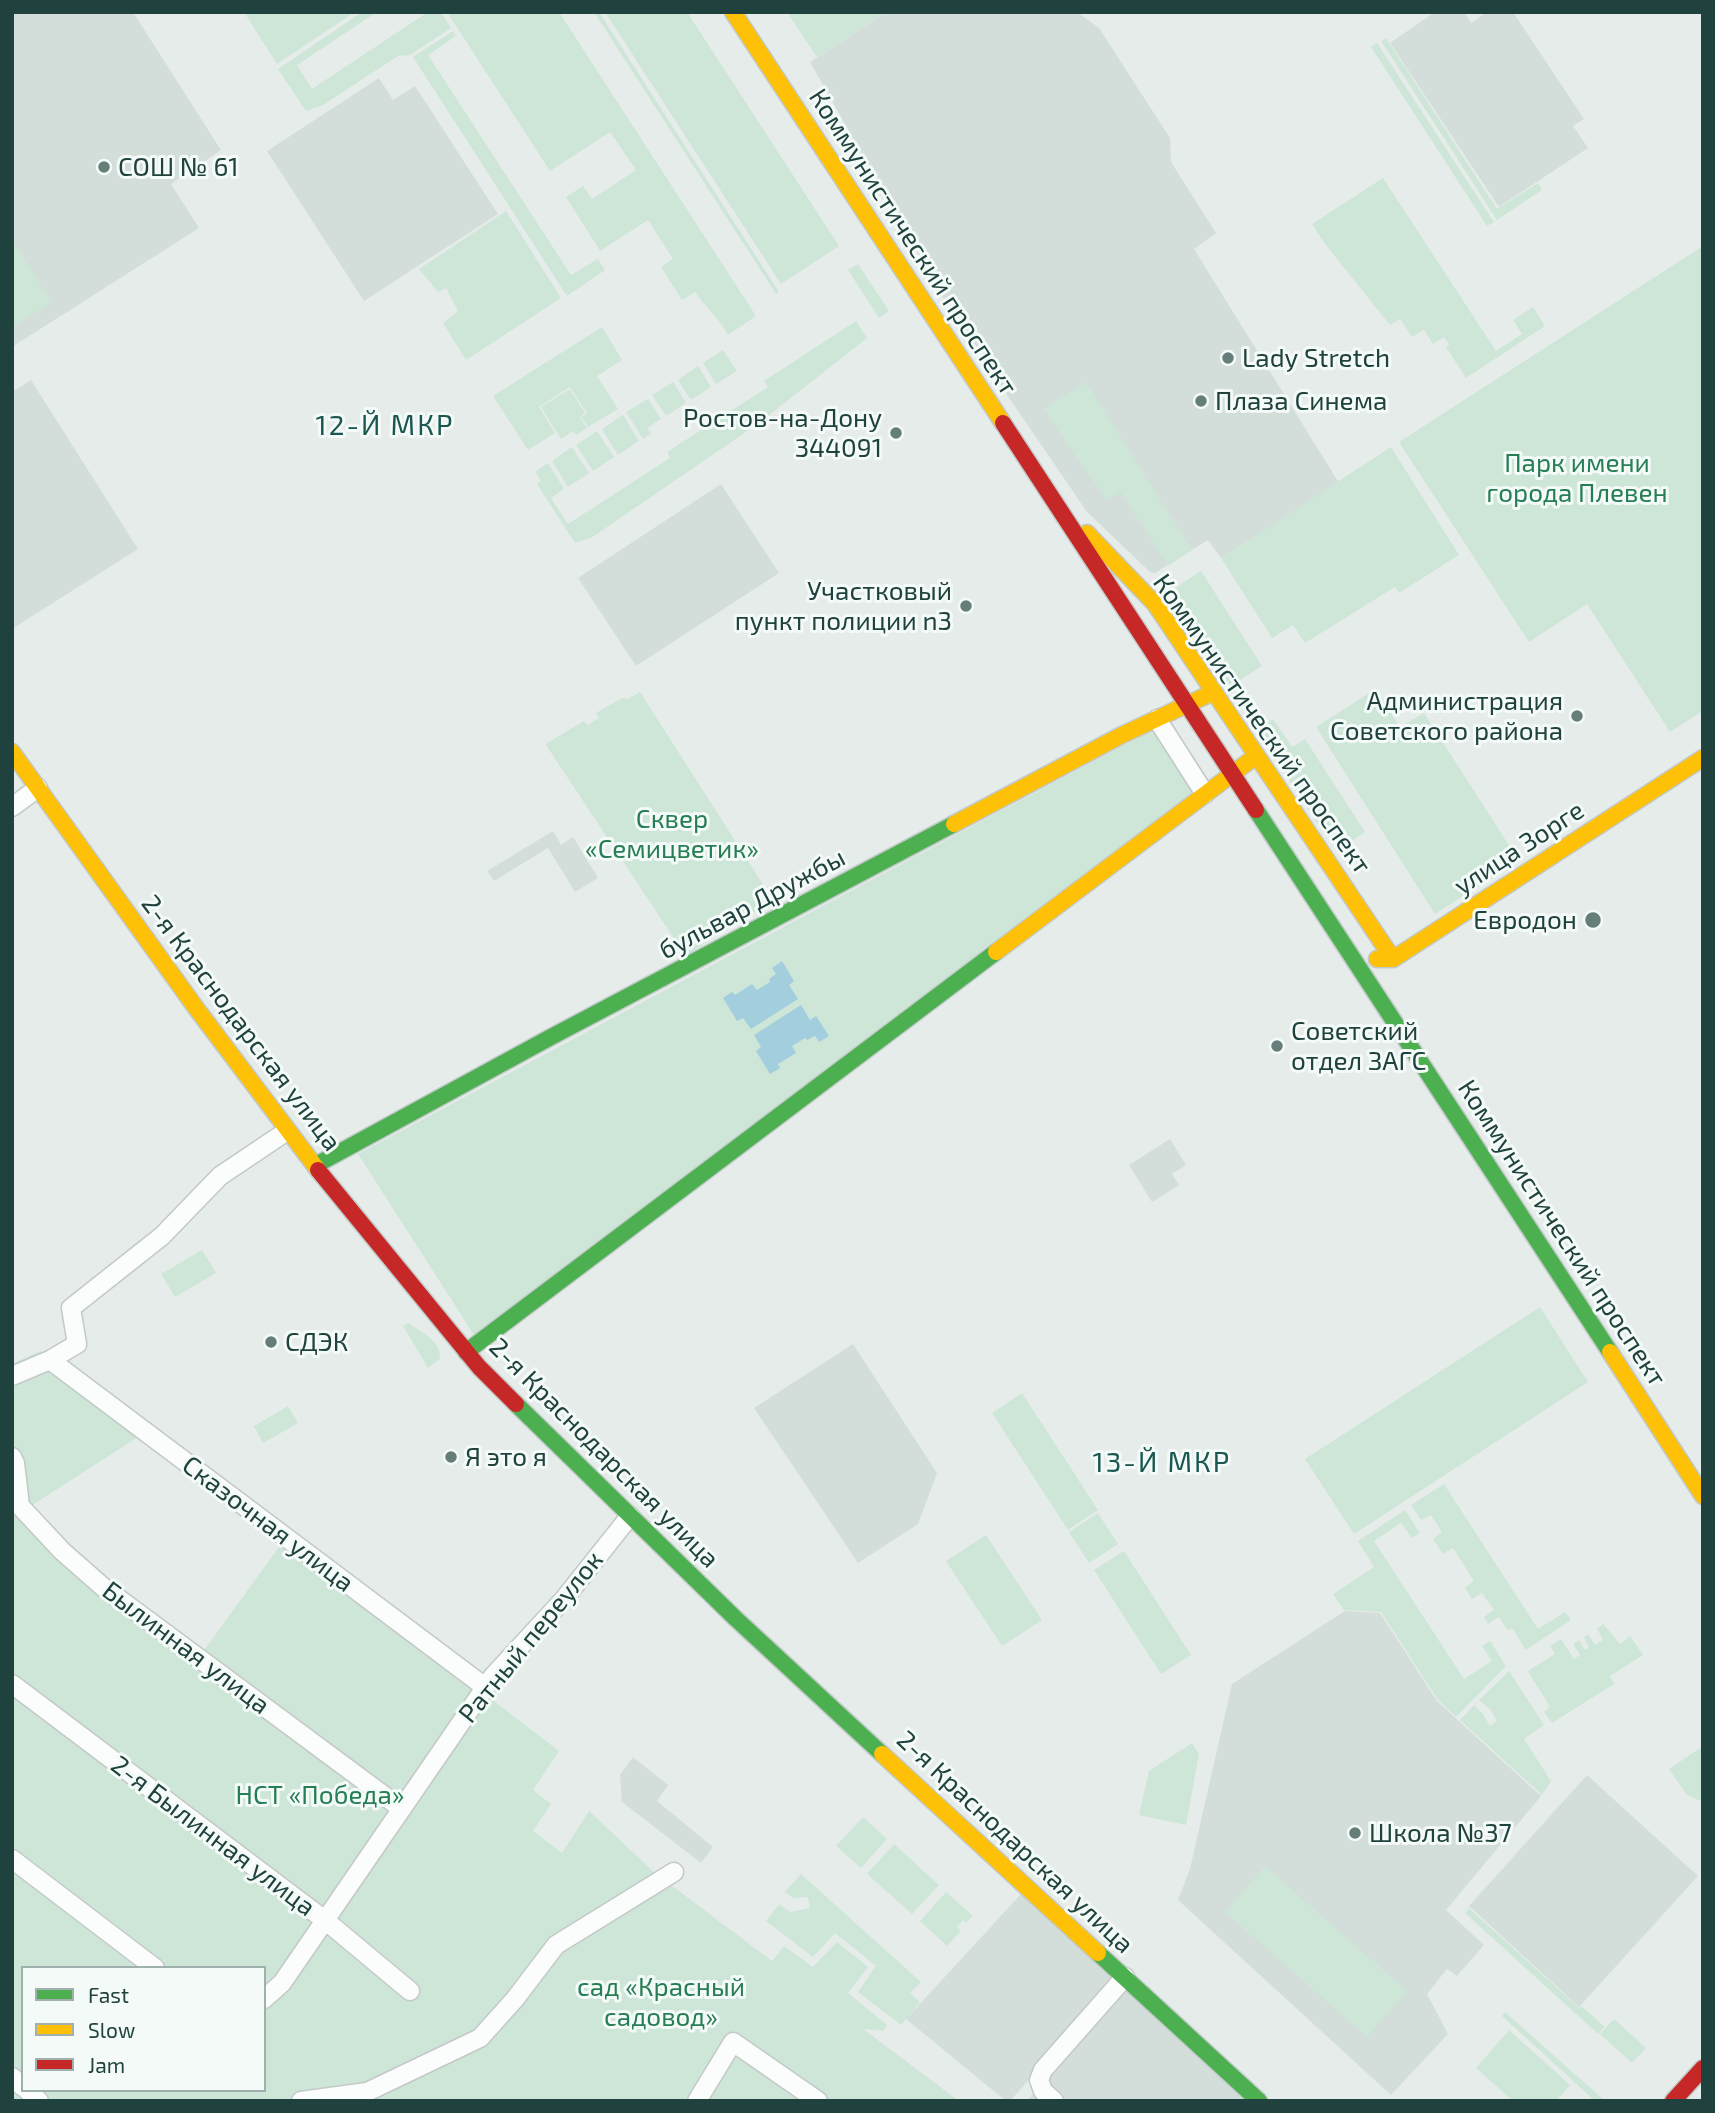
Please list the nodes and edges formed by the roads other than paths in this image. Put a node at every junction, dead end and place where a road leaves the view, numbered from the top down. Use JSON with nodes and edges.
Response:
{"nodes":[{"id":1,"x":733,"y":12,"type":"edge"},
{"id":2,"x":1052,"y":498,"type":"junction"},
{"id":3,"x":1214,"y":692,"type":"junction"},
{"id":4,"x":1186,"y":705,"type":"junction"},
{"id":5,"x":1157,"y":719,"type":"junction"},
{"id":6,"x":12,"y":752,"type":"edge"},
{"id":7,"x":1256,"y":756,"type":"junction"},
{"id":8,"x":1703,"y":758,"type":"edge"},
{"id":9,"x":1232,"y":774,"type":"junction"},
{"id":10,"x":38,"y":788,"type":"junction"},
{"id":11,"x":1205,"y":794,"type":"junction"},
{"id":12,"x":12,"y":807,"type":"edge"},
{"id":13,"x":1355,"y":960,"type":"junction"},
{"id":14,"x":1386,"y":977,"type":"junction"},
{"id":15,"x":288,"y":1131,"type":"junction"},
{"id":16,"x":321,"y":1163,"type":"junction"},
{"id":17,"x":469,"y":1350,"type":"junction"},
{"id":18,"x":50,"y":1360,"type":"junction"},
{"id":19,"x":12,"y":1376,"type":"edge"},
{"id":20,"x":12,"y":1457,"type":"edge"},
{"id":21,"x":1703,"y":1496,"type":"edge"},
{"id":22,"x":630,"y":1516,"type":"junction"},
{"id":23,"x":12,"y":1684,"type":"edge"},
{"id":24,"x":485,"y":1687,"type":"junction"},
{"id":25,"x":402,"y":1809,"type":"junction"},
{"id":26,"x":12,"y":1859,"type":"edge"},
{"id":27,"x":674,"y":1872,"type":"dead end"},
{"id":28,"x":326,"y":1921,"type":"junction"},
{"id":29,"x":152,"y":1966,"type":"edge"},
{"id":30,"x":1125,"y":1977,"type":"junction"},
{"id":31,"x":410,"y":1991,"type":"dead end"},
{"id":32,"x":266,"y":1997,"type":"edge"},
{"id":33,"x":1703,"y":2068,"type":"edge"},
{"id":34,"x":359,"y":2096,"type":"edge"},
{"id":35,"x":301,"y":2101,"type":"edge"},
{"id":36,"x":697,"y":2101,"type":"edge"},
{"id":37,"x":818,"y":2101,"type":"edge"},
{"id":38,"x":1054,"y":2101,"type":"edge"},
{"id":39,"x":1259,"y":2101,"type":"edge"},
{"id":40,"x":1673,"y":2101,"type":"edge"}],
"edges":[{"from":1,"to":2,"type":"street","name":"Коммунистический проспект"},
{"from":2,"to":3,"type":"street","name":"Коммунистический проспект"},
{"from":2,"to":4,"type":"street","name":"Коммунистический проспект"},
{"from":3,"to":4,"type":"street","name":"бульвар Дружбы"},
{"from":3,"to":7,"type":"street","name":"Коммунистический проспект"},
{"from":4,"to":5,"type":"street","name":"бульвар Дружбы"},
{"from":4,"to":9,"type":"street","name":"Коммунистический проспект"},
{"from":5,"to":11,"type":"street"},
{"from":5,"to":16,"type":"street","name":"бульвар Дружбы"},
{"from":6,"to":10,"type":"street","name":"2-я Краснодарская улица"},
{"from":7,"to":9,"type":"street"},
{"from":7,"to":14,"type":"street","name":"Коммунистический проспект"},
{"from":8,"to":14,"type":"street","name":"улица Зорге"},
{"from":9,"to":11,"type":"street"},
{"from":9,"to":13,"type":"street","name":"Коммунистический проспект"},
{"from":10,"to":12,"type":"street"},
{"from":10,"to":15,"type":"street","name":"2-я Краснодарская улица"},
{"from":11,"to":17,"type":"street"},
{"from":13,"to":14,"type":"street","name":"улица Зорге"},
{"from":13,"to":14,"type":"street","name":"Коммунистический проспект"},
{"from":14,"to":21,"type":"street","name":"Коммунистический проспект"},
{"from":15,"to":16,"type":"street","name":"2-я Краснодарская улица"},
{"from":15,"to":18,"type":"street"},
{"from":16,"to":17,"type":"street"},
{"from":17,"to":22,"type":"street","name":"2-я Краснодарская улица"},
{"from":18,"to":19,"type":"street"},
{"from":18,"to":24,"type":"street","name":"Сказочная улица"},
{"from":20,"to":25,"type":"street","name":"Былинная улица"},
{"from":22,"to":24,"type":"street","name":"Ратный переулок"},
{"from":22,"to":30,"type":"street","name":"2-я Краснодарская улица"},
{"from":23,"to":28,"type":"street","name":"2-я Былинная улица"},
{"from":24,"to":25,"type":"street","name":"Ратный переулок"},
{"from":25,"to":28,"type":"street","name":"Ратный переулок"},
{"from":26,"to":29,"type":"street"},
{"from":27,"to":34,"type":"street"},
{"from":28,"to":31,"type":"street","name":"2-я Былинная улица"},
{"from":28,"to":32,"type":"street","name":"Ратный переулок"},
{"from":30,"to":38,"type":"street"},
{"from":30,"to":39,"type":"street","name":"2-я Краснодарская улица"},
{"from":33,"to":40,"type":"street"},
{"from":34,"to":35,"type":"street"},
{"from":36,"to":37,"type":"street"}]}
